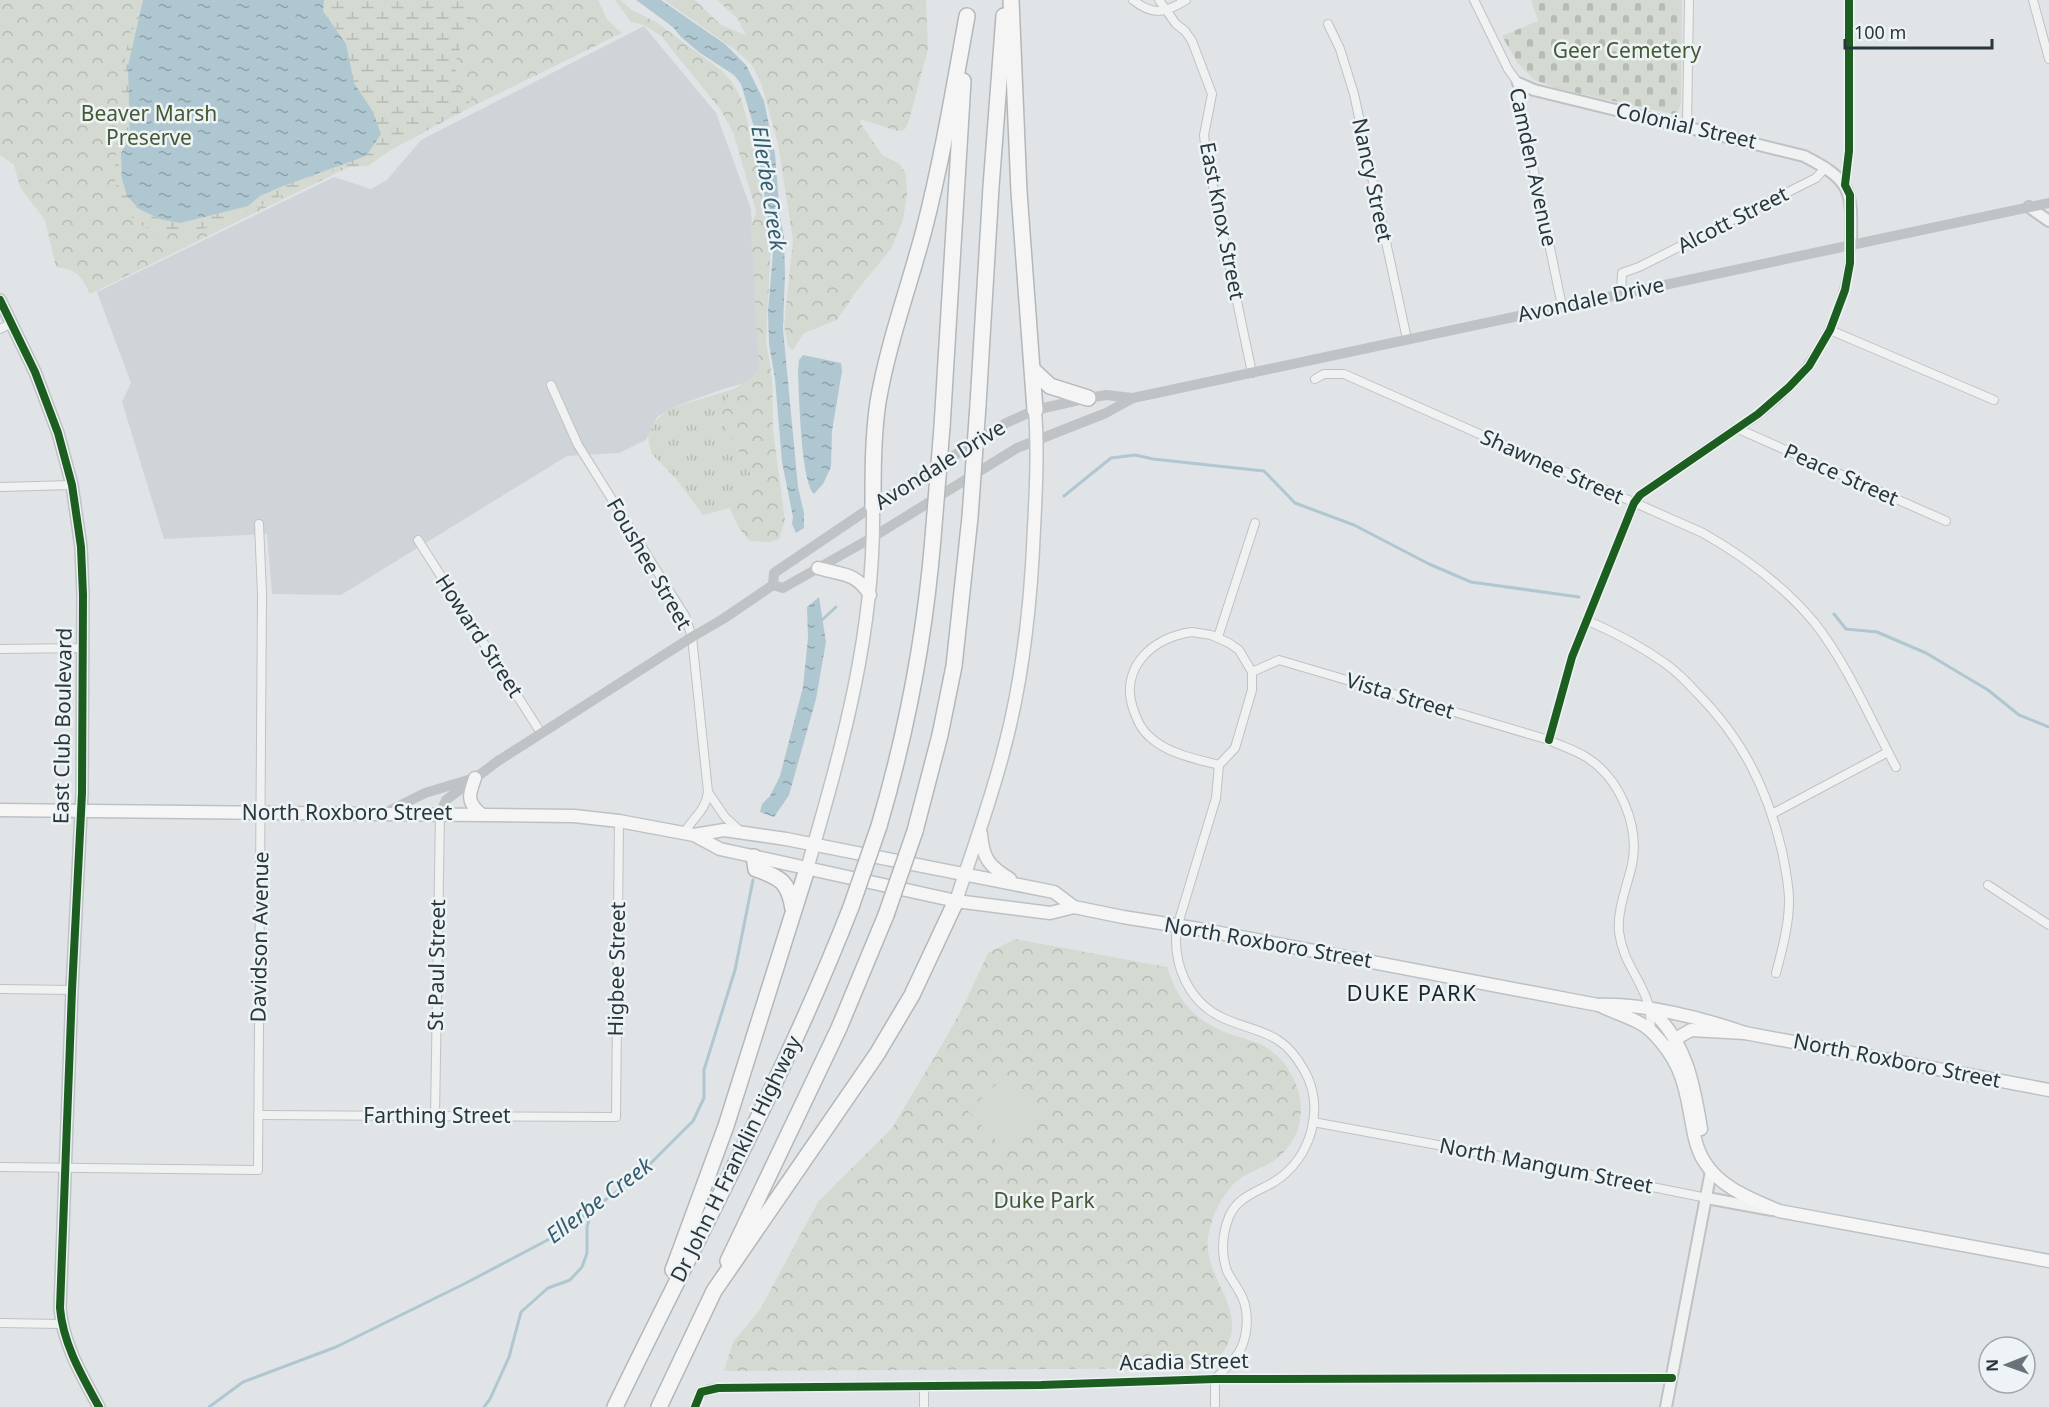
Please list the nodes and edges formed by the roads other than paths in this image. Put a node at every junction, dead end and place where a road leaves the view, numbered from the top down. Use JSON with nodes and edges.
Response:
{"nodes":[{"id":1,"x":968,"y":0,"type":"edge"},
{"id":2,"x":1005,"y":0,"type":"edge"},
{"id":3,"x":1011,"y":0,"type":"edge"},
{"id":4,"x":1132,"y":0,"type":"edge"},
{"id":5,"x":1159,"y":0,"type":"edge"},
{"id":6,"x":1186,"y":0,"type":"edge"},
{"id":7,"x":1474,"y":0,"type":"edge"},
{"id":8,"x":1689,"y":0,"type":"edge"},
{"id":9,"x":1849,"y":0,"type":"edge"},
{"id":10,"x":2033,"y":0,"type":"edge"},
{"id":11,"x":1167,"y":11,"type":"junction"},
{"id":12,"x":967,"y":16,"type":"junction"},
{"id":13,"x":1328,"y":24,"type":"dead end"},
{"id":14,"x":2049,"y":59,"type":"edge"},
{"id":15,"x":1518,"y":83,"type":"junction"},
{"id":16,"x":1687,"y":126,"type":"junction"},
{"id":17,"x":1826,"y":167,"type":"junction"},
{"id":18,"x":1845,"y":185,"type":"junction"},
{"id":19,"x":2049,"y":203,"type":"edge"},
{"id":20,"x":2029,"y":207,"type":"junction"},
{"id":21,"x":2049,"y":221,"type":"edge"},
{"id":22,"x":1851,"y":244,"type":"junction"},
{"id":23,"x":1621,"y":293,"type":"junction"},
{"id":24,"x":0,"y":300,"type":"edge"},
{"id":25,"x":1562,"y":306,"type":"junction"},
{"id":26,"x":12,"y":323,"type":"junction"},
{"id":27,"x":0,"y":329,"type":"edge"},
{"id":28,"x":1830,"y":330,"type":"junction"},
{"id":29,"x":1407,"y":339,"type":"junction"},
{"id":30,"x":1033,"y":370,"type":"junction"},
{"id":31,"x":1252,"y":373,"type":"junction"},
{"id":32,"x":1316,"y":380,"type":"dead end"},
{"id":33,"x":551,"y":385,"type":"dead end"},
{"id":34,"x":1088,"y":398,"type":"junction"},
{"id":35,"x":1133,"y":398,"type":"junction"},
{"id":36,"x":1994,"y":400,"type":"dead end"},
{"id":37,"x":1035,"y":410,"type":"junction"},
{"id":38,"x":1736,"y":429,"type":"junction"},
{"id":39,"x":1037,"y":440,"type":"junction"},
{"id":40,"x":72,"y":485,"type":"junction"},
{"id":41,"x":0,"y":487,"type":"edge"},
{"id":42,"x":1634,"y":503,"type":"junction"},
{"id":43,"x":873,"y":506,"type":"junction"},
{"id":44,"x":1946,"y":521,"type":"dead end"},
{"id":45,"x":1255,"y":523,"type":"dead end"},
{"id":46,"x":259,"y":524,"type":"dead end"},
{"id":47,"x":873,"y":537,"type":"junction"},
{"id":48,"x":418,"y":540,"type":"dead end"},
{"id":49,"x":818,"y":568,"type":"junction"},
{"id":50,"x":773,"y":585,"type":"junction"},
{"id":51,"x":870,"y":595,"type":"junction"},
{"id":52,"x":1586,"y":620,"type":"junction"},
{"id":53,"x":692,"y":637,"type":"junction"},
{"id":54,"x":1218,"y":638,"type":"junction"},
{"id":55,"x":83,"y":648,"type":"junction"},
{"id":56,"x":0,"y":649,"type":"edge"},
{"id":57,"x":1252,"y":672,"type":"junction"},
{"id":58,"x":541,"y":733,"type":"junction"},
{"id":59,"x":1549,"y":740,"type":"junction"},
{"id":60,"x":1888,"y":752,"type":"junction"},
{"id":61,"x":1219,"y":765,"type":"junction"},
{"id":62,"x":1896,"y":767,"type":"dead end"},
{"id":63,"x":475,"y":778,"type":"junction"},
{"id":64,"x":708,"y":792,"type":"junction"},
{"id":65,"x":0,"y":810,"type":"edge"},
{"id":66,"x":81,"y":811,"type":"junction"},
{"id":67,"x":261,"y":813,"type":"junction"},
{"id":68,"x":383,"y":814,"type":"junction"},
{"id":69,"x":440,"y":814,"type":"junction"},
{"id":70,"x":481,"y":814,"type":"junction"},
{"id":71,"x":1772,"y":814,"type":"junction"},
{"id":72,"x":619,"y":821,"type":"junction"},
{"id":73,"x":980,"y":827,"type":"junction"},
{"id":74,"x":742,"y":833,"type":"junction"},
{"id":75,"x":689,"y":834,"type":"junction"},
{"id":76,"x":814,"y":845,"type":"junction"},
{"id":77,"x":753,"y":857,"type":"junction"},
{"id":78,"x":807,"y":868,"type":"junction"},
{"id":79,"x":965,"y":874,"type":"junction"},
{"id":80,"x":1016,"y":883,"type":"junction"},
{"id":81,"x":1988,"y":885,"type":"dead end"},
{"id":82,"x":956,"y":901,"type":"junction"},
{"id":83,"x":1074,"y":907,"type":"junction"},
{"id":84,"x":793,"y":910,"type":"junction"},
{"id":85,"x":2049,"y":925,"type":"edge"},
{"id":86,"x":1177,"y":927,"type":"junction"},
{"id":87,"x":1776,"y":973,"type":"dead end"},
{"id":88,"x":0,"y":989,"type":"edge"},
{"id":89,"x":72,"y":990,"type":"junction"},
{"id":90,"x":1598,"y":1005,"type":"junction"},
{"id":91,"x":1650,"y":1009,"type":"junction"},
{"id":92,"x":1651,"y":1030,"type":"junction"},
{"id":93,"x":1744,"y":1033,"type":"junction"},
{"id":94,"x":1672,"y":1045,"type":"junction"},
{"id":95,"x":2049,"y":1090,"type":"edge"},
{"id":96,"x":258,"y":1115,"type":"junction"},
{"id":97,"x":435,"y":1116,"type":"junction"},
{"id":98,"x":616,"y":1117,"type":"joint"},
{"id":99,"x":1313,"y":1122,"type":"junction"},
{"id":100,"x":0,"y":1167,"type":"edge"},
{"id":101,"x":66,"y":1168,"type":"junction"},
{"id":102,"x":1711,"y":1171,"type":"junction"},
{"id":103,"x":1707,"y":1198,"type":"junction"},
{"id":104,"x":1779,"y":1211,"type":"junction"},
{"id":105,"x":2049,"y":1262,"type":"edge"},
{"id":106,"x":714,"y":1291,"type":"junction"},
{"id":107,"x":0,"y":1323,"type":"edge"},
{"id":108,"x":62,"y":1324,"type":"junction"},
{"id":109,"x":647,"y":1340,"type":"junction"},
{"id":110,"x":1215,"y":1378,"type":"junction"},
{"id":111,"x":1672,"y":1378,"type":"junction"},
{"id":112,"x":924,"y":1386,"type":"junction"},
{"id":113,"x":700,"y":1395,"type":"dead end"},
{"id":114,"x":99,"y":1407,"type":"edge"},
{"id":115,"x":615,"y":1407,"type":"edge"},
{"id":116,"x":659,"y":1407,"type":"edge"},
{"id":117,"x":924,"y":1407,"type":"edge"},
{"id":118,"x":1215,"y":1407,"type":"edge"},
{"id":119,"x":1666,"y":1407,"type":"edge"}],
"edges":[{"from":1,"to":12,"type":"highway"},
{"from":2,"to":106,"type":"highway","name":"Dr John H Franklin Highway","bridge":true},
{"from":3,"to":30,"type":"highway"},
{"from":4,"to":11,"type":"street"},
{"from":5,"to":11,"type":"street","name":"East Knox Street"},
{"from":6,"to":11,"type":"street"},
{"from":7,"to":15,"type":"street","name":"Camden Avenue"},
{"from":8,"to":16,"type":"street"},
{"from":9,"to":18,"type":"street"},
{"from":10,"to":14,"type":"street"},
{"from":11,"to":31,"type":"street","name":"East Knox Street"},
{"from":12,"to":43,"type":"highway"},
{"from":12,"to":109,"type":"highway","name":"Dr John H Franklin Highway","bridge":true},
{"from":13,"to":29,"type":"street","name":"Nancy Street"},
{"from":15,"to":16,"type":"street","name":"Colonial Street"},
{"from":15,"to":25,"type":"street","name":"Camden Avenue"},
{"from":16,"to":17,"type":"street","name":"Colonial Street"},
{"from":17,"to":18,"type":"street","name":"Colonial Street"},
{"from":17,"to":23,"type":"street","name":"Alcott Street"},
{"from":18,"to":22,"type":"street"},
{"from":19,"to":20,"type":"main road","name":"Avondale Drive"},
{"from":20,"to":21,"type":"street"},
{"from":20,"to":22,"type":"main road","name":"Avondale Drive"},
{"from":22,"to":23,"type":"main road","name":"Avondale Drive"},
{"from":22,"to":28,"type":"street"},
{"from":23,"to":25,"type":"main road","name":"Avondale Drive"},
{"from":24,"to":26,"type":"street","name":"East Club Boulevard"},
{"from":25,"to":29,"type":"main road","name":"Avondale Drive"},
{"from":26,"to":27,"type":"street"},
{"from":26,"to":40,"type":"street","name":"East Club Boulevard"},
{"from":28,"to":36,"type":"street"},
{"from":28,"to":38,"type":"street"},
{"from":29,"to":31,"type":"main road","name":"Avondale Drive"},
{"from":30,"to":34,"type":"highway"},
{"from":30,"to":37,"type":"highway"},
{"from":31,"to":35,"type":"main road","name":"Avondale Drive"},
{"from":32,"to":42,"type":"street","name":"Shawnee Street"},
{"from":33,"to":53,"type":"street","name":"Foushee Street"},
{"from":34,"to":35,"type":"main road","name":"Avondale Drive"},
{"from":34,"to":37,"type":"main road","name":"Avondale Drive"},
{"from":35,"to":39,"type":"main road","name":"Avondale Drive"},
{"from":37,"to":39,"type":"main road"},
{"from":37,"to":43,"type":"main road","name":"Avondale Drive"},
{"from":38,"to":42,"type":"street"},
{"from":38,"to":44,"type":"street","name":"Peace Street"},
{"from":39,"to":47,"type":"main road","name":"Avondale Drive"},
{"from":39,"to":73,"type":"main road"},
{"from":40,"to":41,"type":"street"},
{"from":40,"to":55,"type":"street","name":"East Club Boulevard"},
{"from":42,"to":52,"type":"street"},
{"from":42,"to":60,"type":"street","name":"Shawnee Street"},
{"from":43,"to":47,"type":"main road"},
{"from":43,"to":50,"type":"main road","name":"Avondale Drive"},
{"from":45,"to":54,"type":"street"},
{"from":46,"to":67,"type":"street","name":"Davidson Avenue"},
{"from":47,"to":49,"type":"main road","name":"Avondale Drive"},
{"from":47,"to":51,"type":"main road"},
{"from":48,"to":58,"type":"street","name":"Howard Street"},
{"from":49,"to":50,"type":"main road","name":"Avondale Drive"},
{"from":49,"to":51,"type":"main road"},
{"from":50,"to":53,"type":"main road","name":"Avondale Drive"},
{"from":51,"to":76,"type":"main road"},
{"from":52,"to":59,"type":"street"},
{"from":52,"to":71,"type":"street"},
{"from":53,"to":58,"type":"main road","name":"Avondale Drive"},
{"from":53,"to":64,"type":"street","name":"Foushee Street"},
{"from":54,"to":57,"type":"street"},
{"from":54,"to":61,"type":"street"},
{"from":55,"to":56,"type":"street"},
{"from":55,"to":66,"type":"street","name":"East Club Boulevard"},
{"from":57,"to":59,"type":"street","name":"Vista Street"},
{"from":57,"to":61,"type":"street"},
{"from":58,"to":63,"type":"main road","name":"Avondale Drive"},
{"from":59,"to":91,"type":"street","name":"Vista Street"},
{"from":60,"to":62,"type":"street","name":"Shawnee Street"},
{"from":60,"to":71,"type":"street"},
{"from":61,"to":86,"type":"street"},
{"from":63,"to":68,"type":"main road","name":"Avondale Drive"},
{"from":63,"to":69,"type":"main road","name":"Avondale Drive"},
{"from":63,"to":70,"type":"main road"},
{"from":64,"to":74,"type":"street","name":"Foushee Street"},
{"from":64,"to":75,"type":"street"},
{"from":65,"to":66,"type":"main road","name":"North Roxboro Street"},
{"from":66,"to":67,"type":"main road","name":"North Roxboro Street"},
{"from":66,"to":89,"type":"street","name":"East Club Boulevard"},
{"from":67,"to":68,"type":"main road","name":"North Roxboro Street"},
{"from":67,"to":96,"type":"street","name":"Davidson Avenue"},
{"from":68,"to":69,"type":"main road","name":"North Roxboro Street"},
{"from":69,"to":70,"type":"main road","name":"North Roxboro Street"},
{"from":69,"to":97,"type":"street","name":"St Paul Street"},
{"from":70,"to":72,"type":"main road","name":"North Roxboro Street"},
{"from":71,"to":87,"type":"street"},
{"from":72,"to":75,"type":"main road","name":"North Roxboro Street"},
{"from":72,"to":98,"type":"street","name":"Higbee Street"},
{"from":73,"to":79,"type":"main road"},
{"from":73,"to":80,"type":"main road"},
{"from":74,"to":75,"type":"main road","name":"North Roxboro Street"},
{"from":74,"to":76,"type":"main road","name":"North Roxboro Street"},
{"from":75,"to":77,"type":"main road","name":"North Roxboro Street"},
{"from":76,"to":78,"type":"main road"},
{"from":76,"to":79,"type":"main road","name":"North Roxboro Street"},
{"from":77,"to":78,"type":"main road","name":"North Roxboro Street"},
{"from":77,"to":84,"type":"highway"},
{"from":78,"to":82,"type":"main road","name":"North Roxboro Street"},
{"from":78,"to":84,"type":"highway"},
{"from":79,"to":80,"type":"main road","name":"North Roxboro Street"},
{"from":79,"to":82,"type":"main road"},
{"from":80,"to":83,"type":"main road","name":"North Roxboro Street"},
{"from":81,"to":85,"type":"street"},
{"from":82,"to":83,"type":"main road","name":"North Roxboro Street"},
{"from":82,"to":106,"type":"highway"},
{"from":83,"to":86,"type":"main road","name":"North Roxboro Street"},
{"from":84,"to":109,"type":"highway"},
{"from":86,"to":90,"type":"main road","name":"North Roxboro Street"},
{"from":86,"to":99,"type":"street"},
{"from":88,"to":89,"type":"street"},
{"from":89,"to":101,"type":"street","name":"East Club Boulevard"},
{"from":90,"to":91,"type":"main road","name":"North Roxboro Street"},
{"from":90,"to":92,"type":"main road"},
{"from":91,"to":92,"type":"street"},
{"from":91,"to":93,"type":"main road","name":"North Roxboro Street"},
{"from":91,"to":94,"type":"main road"},
{"from":92,"to":94,"type":"main road"},
{"from":93,"to":94,"type":"main road","name":"North Roxboro Street"},
{"from":93,"to":95,"type":"main road","name":"North Roxboro Street"},
{"from":94,"to":102,"type":"main road"},
{"from":96,"to":97,"type":"street","name":"Farthing Street"},
{"from":96,"to":101,"type":"street","name":"Davidson Avenue"},
{"from":97,"to":98,"type":"street","name":"Farthing Street"},
{"from":99,"to":103,"type":"street","name":"North Mangum Street"},
{"from":99,"to":110,"type":"street"},
{"from":100,"to":101,"type":"street"},
{"from":101,"to":108,"type":"street","name":"East Club Boulevard"},
{"from":102,"to":103,"type":"street"},
{"from":102,"to":104,"type":"main road","name":"North Mangum Street"},
{"from":103,"to":104,"type":"street","name":"North Mangum Street"},
{"from":103,"to":111,"type":"street"},
{"from":104,"to":105,"type":"main road","name":"North Mangum Street"},
{"from":106,"to":116,"type":"highway"},
{"from":107,"to":108,"type":"street"},
{"from":108,"to":114,"type":"street","name":"East Club Boulevard"},
{"from":109,"to":115,"type":"highway","name":"Dr John H Franklin Highway"},
{"from":110,"to":111,"type":"street","name":"Acadia Street"},
{"from":110,"to":112,"type":"street","name":"Acadia Street"},
{"from":110,"to":118,"type":"street"},
{"from":111,"to":119,"type":"street"},
{"from":112,"to":113,"type":"street","name":"Acadia Street"},
{"from":112,"to":117,"type":"street"}]}
